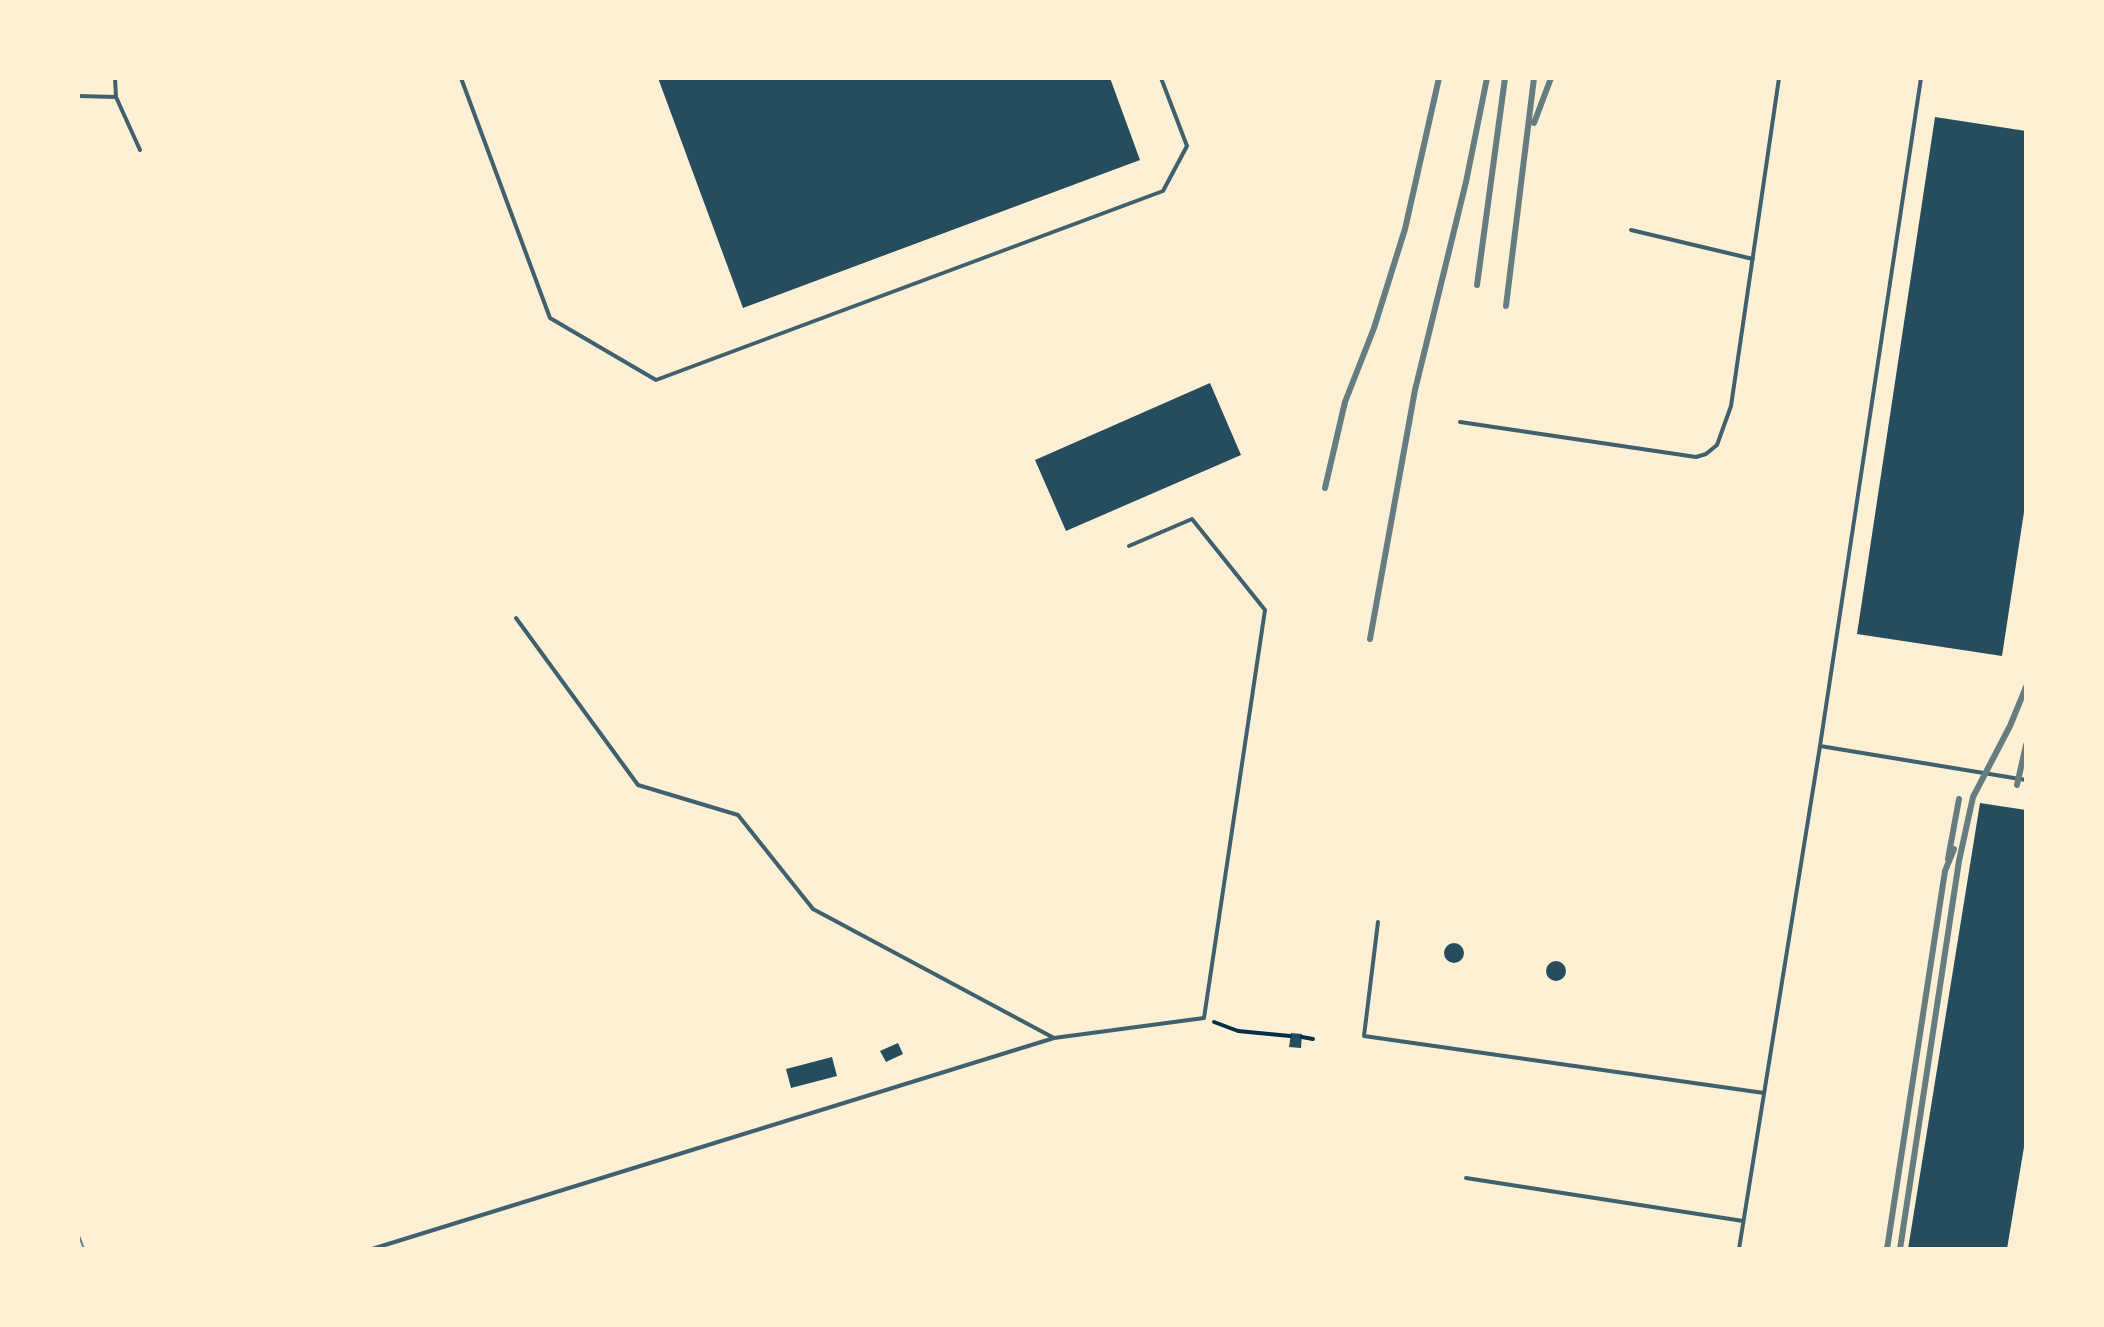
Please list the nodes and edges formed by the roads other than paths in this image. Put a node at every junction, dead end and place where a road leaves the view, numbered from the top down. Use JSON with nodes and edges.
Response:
{"nodes":[{"id":1,"x":115,"y":78,"type":"edge"},
{"id":2,"x":461,"y":78,"type":"edge"},
{"id":3,"x":1161,"y":78,"type":"edge"},
{"id":4,"x":1779,"y":78,"type":"edge"},
{"id":5,"x":1921,"y":78,"type":"edge"},
{"id":6,"x":78,"y":96,"type":"edge"},
{"id":7,"x":116,"y":97,"type":"junction"},
{"id":8,"x":140,"y":150,"type":"dead end"},
{"id":9,"x":1631,"y":230,"type":"dead end"},
{"id":10,"x":1753,"y":259,"type":"junction"},
{"id":11,"x":1460,"y":422,"type":"dead end"},
{"id":12,"x":1129,"y":546,"type":"dead end"},
{"id":13,"x":516,"y":618,"type":"dead end"},
{"id":14,"x":1820,"y":746,"type":"junction"},
{"id":15,"x":2026,"y":780,"type":"edge"},
{"id":16,"x":1378,"y":922,"type":"dead end"},
{"id":17,"x":1054,"y":1038,"type":"junction"},
{"id":18,"x":1764,"y":1093,"type":"junction"},
{"id":19,"x":1466,"y":1178,"type":"dead end"},
{"id":20,"x":1743,"y":1221,"type":"junction"},
{"id":21,"x":372,"y":1249,"type":"edge"},
{"id":22,"x":1739,"y":1249,"type":"edge"}],
"edges":[{"from":1,"to":7,"type":"lane"},
{"from":2,"to":3,"type":"lane"},
{"from":4,"to":10,"type":"lane"},
{"from":5,"to":14,"type":"lane"},
{"from":6,"to":7,"type":"lane"},
{"from":7,"to":8,"type":"lane"},
{"from":9,"to":10,"type":"lane"},
{"from":10,"to":11,"type":"lane"},
{"from":12,"to":17,"type":"lane"},
{"from":13,"to":17,"type":"lane"},
{"from":14,"to":15,"type":"lane"},
{"from":14,"to":18,"type":"lane"},
{"from":16,"to":18,"type":"lane"},
{"from":17,"to":21,"type":"lane"},
{"from":18,"to":20,"type":"lane"},
{"from":19,"to":20,"type":"lane"},
{"from":20,"to":22,"type":"lane"}]}
